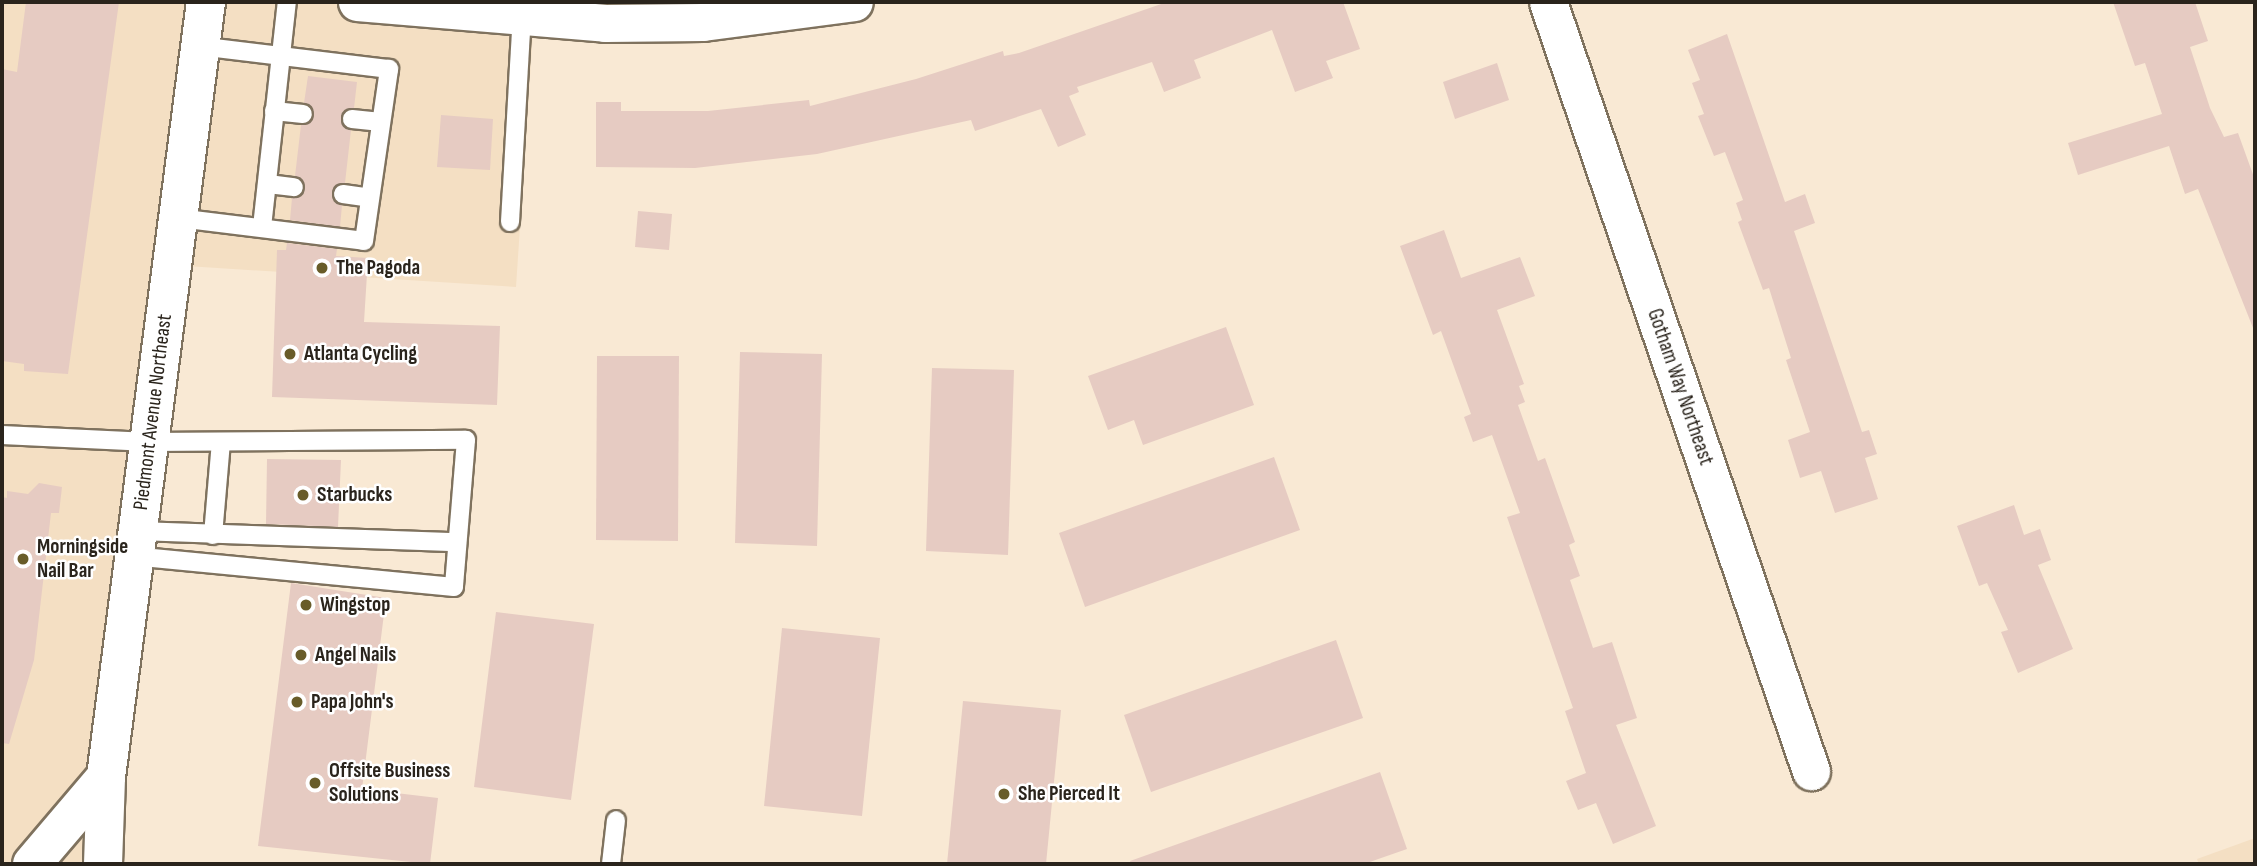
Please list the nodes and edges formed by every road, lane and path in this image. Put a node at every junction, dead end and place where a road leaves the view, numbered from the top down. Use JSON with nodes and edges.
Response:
{"nodes":[{"id":1,"x":206,"y":2,"type":"edge"},
{"id":2,"x":287,"y":2,"type":"edge"},
{"id":3,"x":357,"y":2,"type":"edge"},
{"id":4,"x":854,"y":2,"type":"edge"},
{"id":5,"x":1548,"y":2,"type":"edge"},
{"id":6,"x":522,"y":16,"type":"junction"},
{"id":7,"x":201,"y":46,"type":"junction"},
{"id":8,"x":280,"y":54,"type":"junction"},
{"id":9,"x":274,"y":111,"type":"junction"},
{"id":10,"x":303,"y":114,"type":"dead end"},
{"id":11,"x":352,"y":119,"type":"dead end"},
{"id":12,"x":381,"y":122,"type":"junction"},
{"id":13,"x":268,"y":184,"type":"junction"},
{"id":14,"x":294,"y":187,"type":"dead end"},
{"id":15,"x":343,"y":194,"type":"dead end"},
{"id":16,"x":370,"y":198,"type":"junction"},
{"id":17,"x":178,"y":218,"type":"junction"},
{"id":18,"x":510,"y":222,"type":"dead end"},
{"id":19,"x":262,"y":226,"type":"junction"},
{"id":20,"x":2,"y":435,"type":"edge"},
{"id":21,"x":149,"y":442,"type":"junction"},
{"id":22,"x":221,"y":442,"type":"junction"},
{"id":23,"x":213,"y":535,"type":"junction"},
{"id":24,"x":457,"y":542,"type":"junction"},
{"id":25,"x":136,"y":544,"type":"junction"},
{"id":26,"x":1811,"y":771,"type":"dead end"},
{"id":27,"x":106,"y":777,"type":"junction"},
{"id":28,"x":616,"y":821,"type":"dead end"},
{"id":29,"x":32,"y":864,"type":"edge"},
{"id":30,"x":103,"y":864,"type":"edge"},
{"id":31,"x":611,"y":864,"type":"edge"}],
"edges":[{"from":1,"to":7,"type":"main road","name":"Piedmont Avenue Northeast"},
{"from":2,"to":8,"type":"lane"},
{"from":3,"to":6,"type":"street"},
{"from":4,"to":6,"type":"street"},
{"from":5,"to":26,"type":"street","name":"Gotham Way Northeast"},
{"from":6,"to":18,"type":"lane"},
{"from":7,"to":8,"type":"lane"},
{"from":7,"to":17,"type":"main road","name":"Piedmont Avenue Northeast"},
{"from":8,"to":9,"type":"lane"},
{"from":8,"to":12,"type":"lane"},
{"from":9,"to":10,"type":"lane"},
{"from":9,"to":13,"type":"lane"},
{"from":11,"to":12,"type":"lane"},
{"from":12,"to":16,"type":"lane"},
{"from":13,"to":14,"type":"lane"},
{"from":13,"to":19,"type":"lane"},
{"from":15,"to":16,"type":"lane"},
{"from":16,"to":19,"type":"lane"},
{"from":17,"to":19,"type":"lane"},
{"from":17,"to":21,"type":"main road","name":"Piedmont Avenue Northeast"},
{"from":20,"to":21,"type":"lane"},
{"from":21,"to":22,"type":"lane"},
{"from":21,"to":25,"type":"main road","name":"Piedmont Avenue Northeast"},
{"from":22,"to":23,"type":"lane"},
{"from":22,"to":24,"type":"lane"},
{"from":23,"to":24,"type":"lane"},
{"from":23,"to":25,"type":"lane"},
{"from":24,"to":25,"type":"lane"},
{"from":25,"to":27,"type":"main road","name":"Piedmont Avenue Northeast"},
{"from":27,"to":29,"type":"main road"},
{"from":27,"to":30,"type":"main road","name":"Piedmont Avenue Northeast"},
{"from":28,"to":31,"type":"lane"}]}
